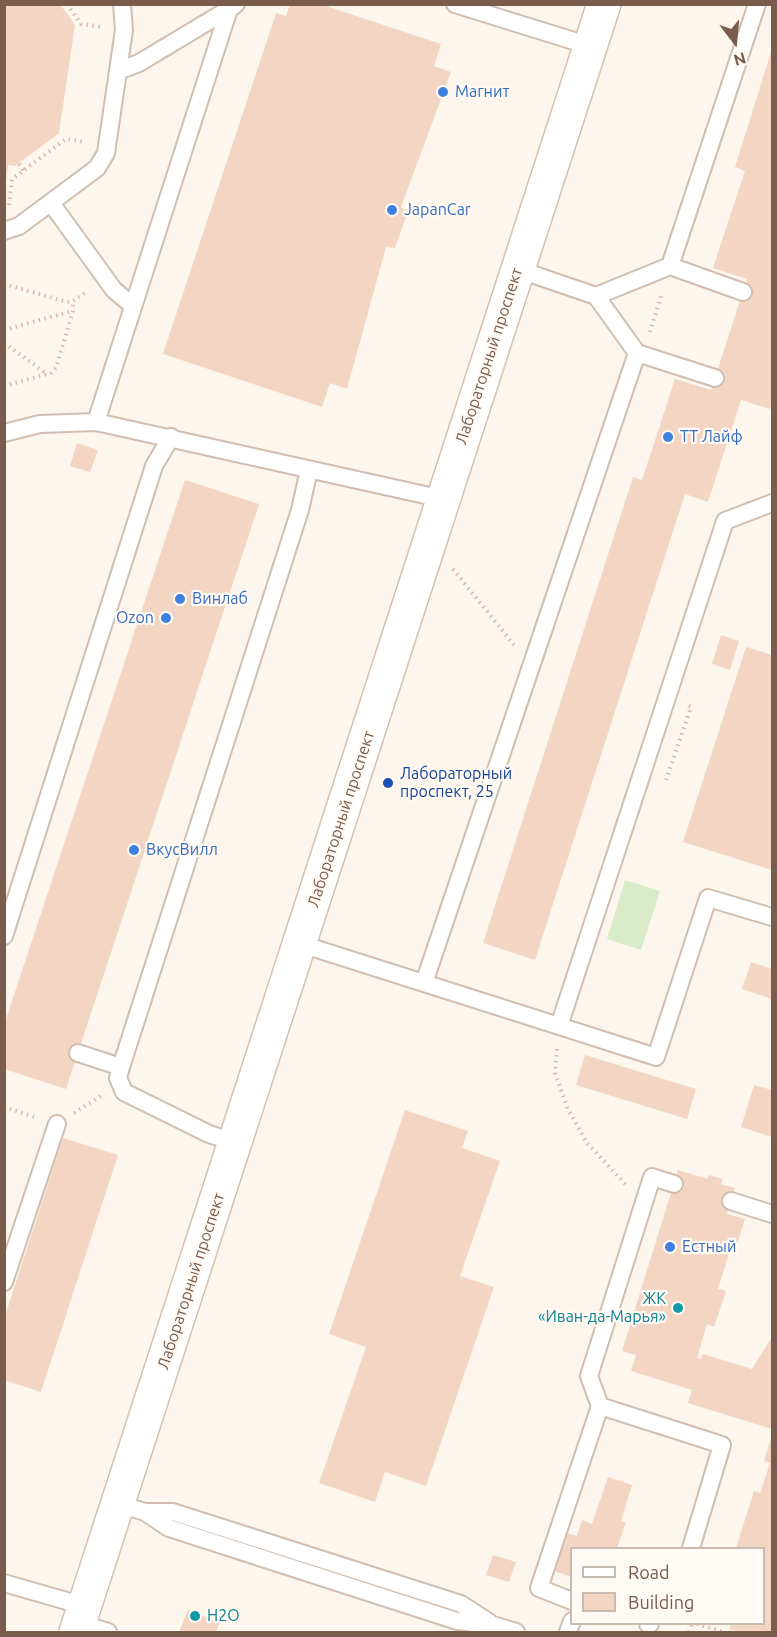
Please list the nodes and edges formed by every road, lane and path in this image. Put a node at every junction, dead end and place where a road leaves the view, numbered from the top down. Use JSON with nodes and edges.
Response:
{"nodes":[{"id":1,"x":67,"y":4,"type":"edge"},
{"id":2,"x":122,"y":4,"type":"edge"},
{"id":3,"x":455,"y":4,"type":"edge"},
{"id":4,"x":604,"y":4,"type":"edge"},
{"id":5,"x":757,"y":4,"type":"edge"},
{"id":6,"x":233,"y":7,"type":"edge"},
{"id":7,"x":491,"y":10,"type":"edge"},
{"id":8,"x":124,"y":30,"type":"junction"},
{"id":9,"x":590,"y":46,"type":"junction"},
{"id":10,"x":118,"y":71,"type":"junction"},
{"id":11,"x":107,"y":146,"type":"junction"},
{"id":12,"x":19,"y":164,"type":"dead end"},
{"id":13,"x":24,"y":171,"type":"junction"},
{"id":14,"x":51,"y":203,"type":"junction"},
{"id":15,"x":8,"y":211,"type":"dead end"},
{"id":16,"x":4,"y":231,"type":"edge"},
{"id":17,"x":670,"y":266,"type":"junction"},
{"id":18,"x":517,"y":269,"type":"junction"},
{"id":19,"x":4,"y":284,"type":"edge"},
{"id":20,"x":94,"y":288,"type":"dead end"},
{"id":21,"x":743,"y":292,"type":"dead end"},
{"id":22,"x":596,"y":296,"type":"junction"},
{"id":23,"x":73,"y":301,"type":"junction"},
{"id":24,"x":133,"y":306,"type":"junction"},
{"id":25,"x":73,"y":311,"type":"junction"},
{"id":26,"x":4,"y":330,"type":"edge"},
{"id":27,"x":4,"y":343,"type":"edge"},
{"id":28,"x":638,"y":353,"type":"junction"},
{"id":29,"x":47,"y":374,"type":"junction"},
{"id":30,"x":715,"y":378,"type":"dead end"},
{"id":31,"x":4,"y":386,"type":"edge"},
{"id":32,"x":96,"y":422,"type":"junction"},
{"id":33,"x":4,"y":433,"type":"edge"},
{"id":34,"x":171,"y":437,"type":"junction"},
{"id":35,"x":309,"y":470,"type":"junction"},
{"id":36,"x":443,"y":499,"type":"junction"},
{"id":37,"x":772,"y":503,"type":"edge"},
{"id":38,"x":453,"y":568,"type":"dead end"},
{"id":39,"x":531,"y":666,"type":"junction"},
{"id":40,"x":772,"y":917,"type":"edge"},
{"id":41,"x":4,"y":936,"type":"edge"},
{"id":42,"x":301,"y":944,"type":"junction"},
{"id":43,"x":424,"y":983,"type":"junction"},
{"id":44,"x":559,"y":1026,"type":"junction"},
{"id":45,"x":557,"y":1046,"type":"dead end"},
{"id":46,"x":78,"y":1053,"type":"dead end"},
{"id":47,"x":119,"y":1072,"type":"junction"},
{"id":48,"x":4,"y":1107,"type":"edge"},
{"id":49,"x":57,"y":1124,"type":"junction"},
{"id":50,"x":236,"y":1143,"type":"junction"},
{"id":51,"x":674,"y":1184,"type":"dead end"},
{"id":52,"x":731,"y":1201,"type":"dead end"},
{"id":53,"x":645,"y":1203,"type":"junction"},
{"id":54,"x":772,"y":1214,"type":"edge"},
{"id":55,"x":4,"y":1282,"type":"edge"},
{"id":56,"x":600,"y":1406,"type":"junction"},
{"id":57,"x":131,"y":1508,"type":"junction"},
{"id":58,"x":691,"y":1547,"type":"edge"},
{"id":59,"x":4,"y":1583,"type":"edge"},
{"id":60,"x":570,"y":1600,"type":"edge"},
{"id":61,"x":87,"y":1624,"type":"edge"},
{"id":62,"x":703,"y":1625,"type":"edge"},
{"id":63,"x":492,"y":1629,"type":"edge"},
{"id":64,"x":516,"y":1632,"type":"edge"},
{"id":65,"x":724,"y":1632,"type":"edge"}],
"edges":[{"from":1,"to":8,"type":"path"},
{"from":2,"to":8,"type":"lane"},
{"from":3,"to":7,"type":"lane"},
{"from":4,"to":9,"type":"street","name":"Лабораторный проспект"},
{"from":5,"to":17,"type":"lane"},
{"from":6,"to":10,"type":"lane"},
{"from":6,"to":24,"type":"lane"},
{"from":7,"to":9,"type":"lane"},
{"from":8,"to":10,"type":"lane"},
{"from":9,"to":18,"type":"street","name":"Лабораторный проспект"},
{"from":10,"to":11,"type":"lane"},
{"from":11,"to":13,"type":"path"},
{"from":11,"to":14,"type":"lane"},
{"from":12,"to":13,"type":"path"},
{"from":13,"to":15,"type":"path"},
{"from":14,"to":16,"type":"lane"},
{"from":14,"to":24,"type":"lane"},
{"from":17,"to":21,"type":"lane"},
{"from":17,"to":22,"type":"lane"},
{"from":17,"to":28,"type":"path"},
{"from":18,"to":22,"type":"lane"},
{"from":18,"to":36,"type":"street","name":"Лабораторный проспект"},
{"from":19,"to":23,"type":"path"},
{"from":20,"to":23,"type":"path"},
{"from":22,"to":28,"type":"lane"},
{"from":23,"to":25,"type":"path"},
{"from":24,"to":32,"type":"lane"},
{"from":25,"to":26,"type":"path"},
{"from":25,"to":29,"type":"path"},
{"from":27,"to":29,"type":"path"},
{"from":28,"to":30,"type":"lane"},
{"from":28,"to":39,"type":"lane"},
{"from":29,"to":31,"type":"path"},
{"from":32,"to":33,"type":"lane"},
{"from":32,"to":34,"type":"lane"},
{"from":34,"to":35,"type":"lane"},
{"from":34,"to":41,"type":"lane"},
{"from":35,"to":36,"type":"lane"},
{"from":35,"to":47,"type":"lane"},
{"from":36,"to":42,"type":"street","name":"Лабораторный проспект"},
{"from":37,"to":44,"type":"lane"},
{"from":38,"to":39,"type":"path"},
{"from":39,"to":43,"type":"lane"},
{"from":40,"to":44,"type":"lane"},
{"from":42,"to":43,"type":"lane"},
{"from":42,"to":50,"type":"street","name":"Лабораторный проспект"},
{"from":43,"to":44,"type":"lane"},
{"from":45,"to":53,"type":"path"},
{"from":46,"to":47,"type":"lane"},
{"from":47,"to":49,"type":"path"},
{"from":47,"to":50,"type":"lane"},
{"from":48,"to":49,"type":"path"},
{"from":49,"to":55,"type":"lane"},
{"from":50,"to":57,"type":"street","name":"Лабораторный проспект"},
{"from":51,"to":53,"type":"lane"},
{"from":52,"to":54,"type":"lane"},
{"from":53,"to":56,"type":"lane"},
{"from":56,"to":58,"type":"lane"},
{"from":56,"to":60,"type":"lane"},
{"from":57,"to":61,"type":"street","name":"Лабораторный проспект"},
{"from":57,"to":63,"type":"lane"},
{"from":59,"to":61,"type":"lane"},
{"from":62,"to":65,"type":"path"},
{"from":63,"to":64,"type":"lane"}]}
